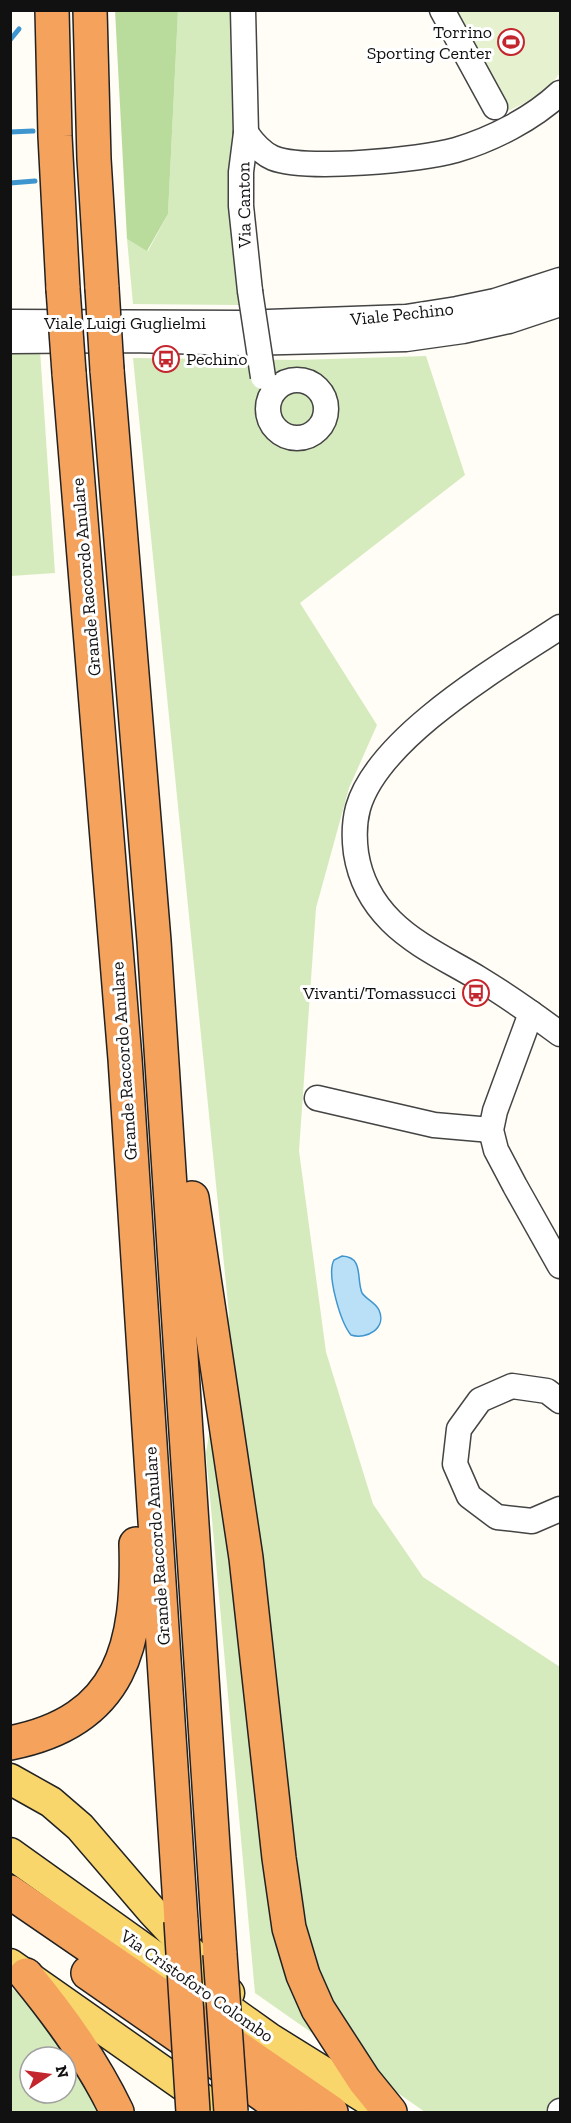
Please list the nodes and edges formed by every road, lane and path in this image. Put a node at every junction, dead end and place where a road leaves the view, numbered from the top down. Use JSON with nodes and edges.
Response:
{"nodes":[{"id":1,"x":52,"y":10,"type":"edge"},
{"id":2,"x":90,"y":10,"type":"edge"},
{"id":3,"x":243,"y":10,"type":"edge"},
{"id":4,"x":442,"y":10,"type":"edge"},
{"id":5,"x":561,"y":93,"type":"edge"},
{"id":6,"x":495,"y":106,"type":"dead end"},
{"id":7,"x":246,"y":133,"type":"junction"},
{"id":8,"x":561,"y":280,"type":"edge"},
{"id":9,"x":561,"y":304,"type":"edge"},
{"id":10,"x":10,"y":322,"type":"edge"},
{"id":11,"x":242,"y":333,"type":"junction"},
{"id":12,"x":10,"y":341,"type":"edge"},
{"id":13,"x":267,"y":387,"type":"dead end"},
{"id":14,"x":561,"y":627,"type":"edge"},
{"id":15,"x":154,"y":941,"type":"junction"},
{"id":16,"x":531,"y":1013,"type":"junction"},
{"id":17,"x":561,"y":1034,"type":"edge"},
{"id":18,"x":317,"y":1098,"type":"dead end"},
{"id":19,"x":491,"y":1130,"type":"junction"},
{"id":20,"x":561,"y":1266,"type":"edge"},
{"id":21,"x":145,"y":1372,"type":"junction"},
{"id":22,"x":560,"y":1399,"type":"edge"},
{"id":23,"x":561,"y":1509,"type":"edge"},
{"id":24,"x":10,"y":1743,"type":"edge"},
{"id":25,"x":10,"y":1779,"type":"edge"},
{"id":26,"x":10,"y":1853,"type":"edge"},
{"id":27,"x":10,"y":1892,"type":"edge"},
{"id":28,"x":10,"y":1919,"type":"edge"},
{"id":29,"x":18,"y":1970,"type":"edge"},
{"id":30,"x":269,"y":2038,"type":"junction"},
{"id":31,"x":117,"y":2112,"type":"edge"},
{"id":32,"x":193,"y":2112,"type":"edge"},
{"id":33,"x":221,"y":2112,"type":"edge"},
{"id":34,"x":231,"y":2112,"type":"edge"},
{"id":35,"x":288,"y":2112,"type":"edge"},
{"id":36,"x":331,"y":2112,"type":"edge"},
{"id":37,"x":389,"y":2112,"type":"edge"}],
"edges":[{"from":1,"to":21,"type":"highway","name":"Grande Raccordo Anulare","bridge":true},
{"from":2,"to":15,"type":"highway","name":"Grande Raccordo Anulare","bridge":true},
{"from":3,"to":7,"type":"street","name":"Via Canton"},
{"from":4,"to":6,"type":"street"},
{"from":5,"to":7,"type":"street"},
{"from":7,"to":13,"type":"street","name":"Via Canton","bridge":true},
{"from":8,"to":11,"type":"street","name":"Viale Pechino"},
{"from":9,"to":11,"type":"street","name":"Viale Pechino"},
{"from":10,"to":11,"type":"street","name":"Viale Luigi Guglielmi"},
{"from":11,"to":12,"type":"street","name":"Viale Luigi Guglielmi"},
{"from":14,"to":16,"type":"street"},
{"from":15,"to":34,"type":"highway","name":"Grande Raccordo Anulare","bridge":true},
{"from":15,"to":37,"type":"highway"},
{"from":16,"to":17,"type":"street"},
{"from":16,"to":19,"type":"street"},
{"from":18,"to":19,"type":"street"},
{"from":19,"to":20,"type":"street"},
{"from":21,"to":24,"type":"highway"},
{"from":21,"to":32,"type":"highway","name":"Grande Raccordo Anulare","bridge":true},
{"from":22,"to":23,"type":"street"},
{"from":25,"to":30,"type":"main road"},
{"from":26,"to":30,"type":"main road","name":"Via Cristoforo Colombo"},
{"from":27,"to":36,"type":"highway","name":"Via Cristoforo Colombo"},
{"from":28,"to":35,"type":"highway"},
{"from":29,"to":31,"type":"highway"},
{"from":29,"to":33,"type":"main road"},
{"from":30,"to":37,"type":"main road","name":"Via Cristoforo Colombo"}]}
